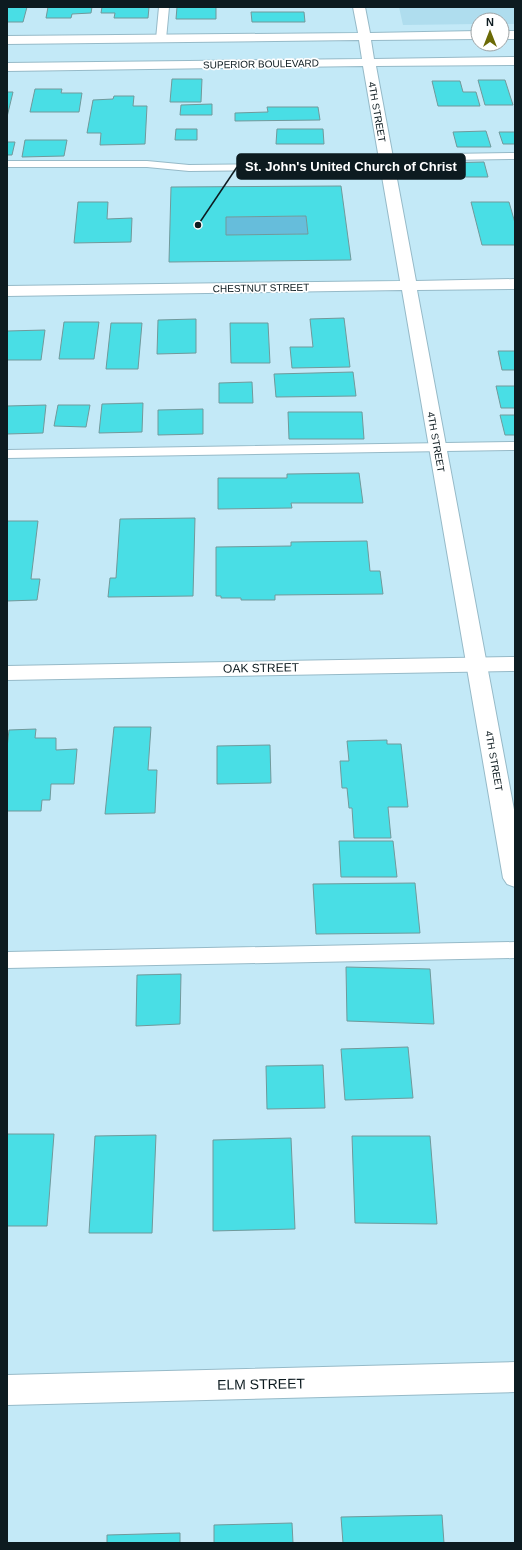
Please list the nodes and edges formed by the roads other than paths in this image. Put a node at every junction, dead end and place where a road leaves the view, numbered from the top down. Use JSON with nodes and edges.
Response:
{"nodes":[{"id":1,"x":164,"y":7,"type":"edge"},
{"id":2,"x":359,"y":7,"type":"edge"},
{"id":3,"x":470,"y":35,"type":"edge"},
{"id":4,"x":364,"y":36,"type":"junction"},
{"id":5,"x":161,"y":39,"type":"junction"},
{"id":6,"x":7,"y":40,"type":"edge"},
{"id":7,"x":515,"y":61,"type":"edge"},
{"id":8,"x":368,"y":62,"type":"junction"},
{"id":9,"x":7,"y":67,"type":"edge"},
{"id":10,"x":515,"y":156,"type":"edge"},
{"id":11,"x":386,"y":162,"type":"junction"},
{"id":12,"x":7,"y":164,"type":"edge"},
{"id":13,"x":515,"y":284,"type":"edge"},
{"id":14,"x":408,"y":286,"type":"junction"},
{"id":15,"x":7,"y":291,"type":"edge"},
{"id":16,"x":515,"y":446,"type":"edge"},
{"id":17,"x":437,"y":448,"type":"junction"},
{"id":18,"x":7,"y":454,"type":"edge"},
{"id":19,"x":515,"y":664,"type":"edge"},
{"id":20,"x":476,"y":665,"type":"junction"},
{"id":21,"x":7,"y":673,"type":"edge"},
{"id":22,"x":515,"y":878,"type":"edge"},
{"id":23,"x":515,"y":950,"type":"edge"},
{"id":24,"x":7,"y":960,"type":"edge"},
{"id":25,"x":515,"y":1377,"type":"edge"},
{"id":26,"x":7,"y":1390,"type":"edge"}],
"edges":[{"from":1,"to":5,"type":"lane"},
{"from":2,"to":4,"type":"street","name":"4TH STREET"},
{"from":3,"to":4,"type":"street"},
{"from":4,"to":5,"type":"street"},
{"from":4,"to":8,"type":"street","name":"4TH STREET"},
{"from":5,"to":6,"type":"street"},
{"from":7,"to":8,"type":"street","name":"SUPERIOR BOULEVARD"},
{"from":8,"to":9,"type":"street","name":"SUPERIOR BOULEVARD"},
{"from":8,"to":11,"type":"street","name":"4TH STREET"},
{"from":10,"to":11,"type":"lane"},
{"from":11,"to":12,"type":"lane"},
{"from":11,"to":14,"type":"street","name":"4TH STREET"},
{"from":13,"to":14,"type":"street","name":"CHESTNUT STREET"},
{"from":14,"to":15,"type":"street","name":"CHESTNUT STREET"},
{"from":14,"to":17,"type":"street","name":"4TH STREET"},
{"from":16,"to":17,"type":"lane"},
{"from":17,"to":18,"type":"lane"},
{"from":17,"to":20,"type":"street","name":"4TH STREET"},
{"from":19,"to":20,"type":"street","name":"OAK STREET"},
{"from":20,"to":21,"type":"street","name":"OAK STREET"},
{"from":20,"to":22,"type":"street","name":"4TH STREET"},
{"from":23,"to":24,"type":"lane"},
{"from":25,"to":26,"type":"street","name":"ELM STREET"}]}
